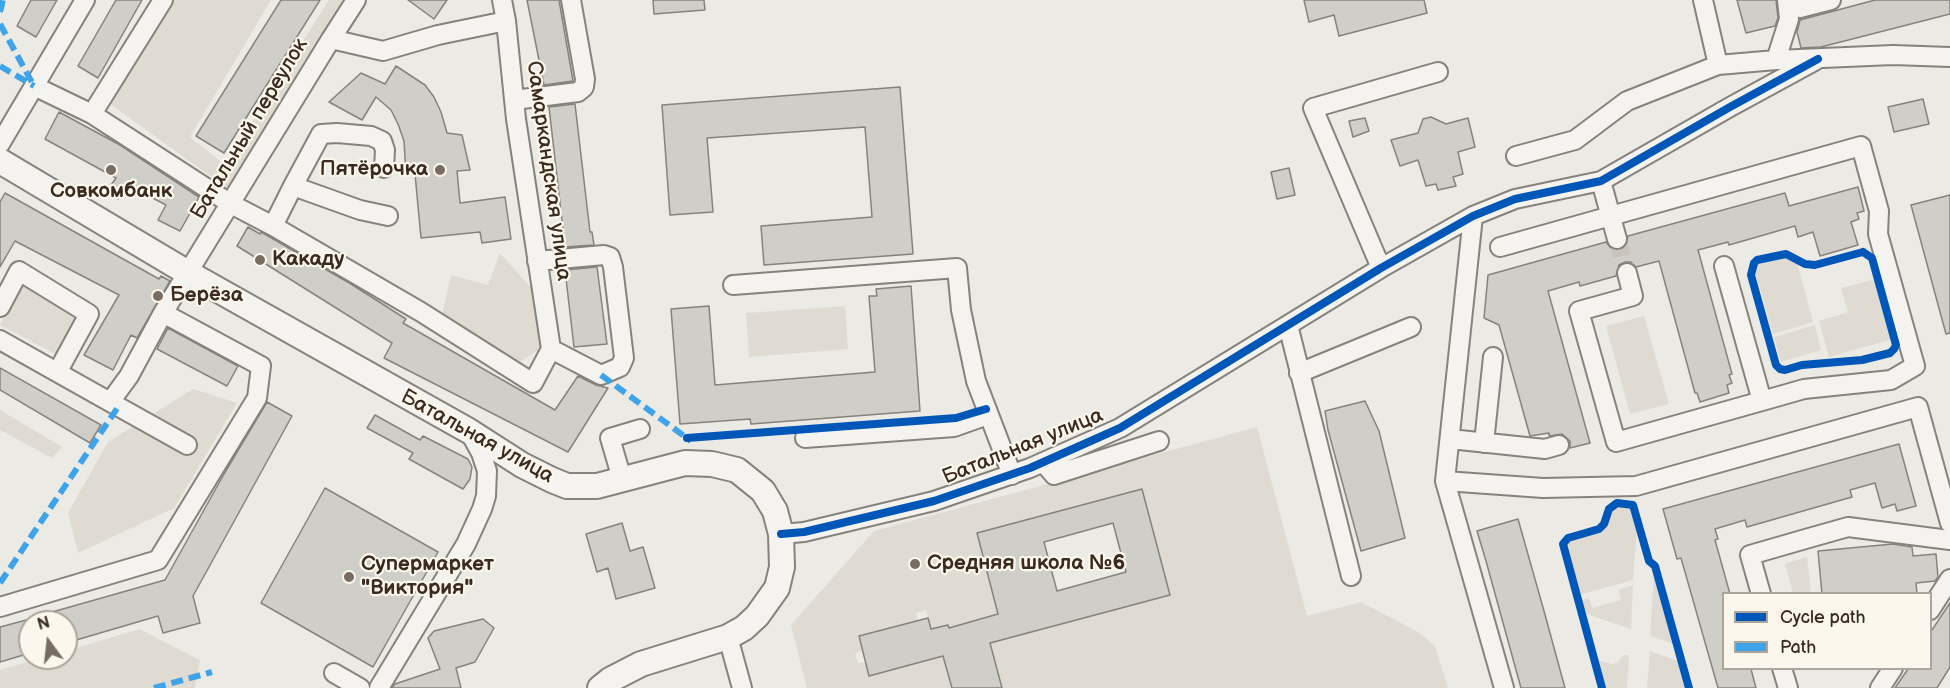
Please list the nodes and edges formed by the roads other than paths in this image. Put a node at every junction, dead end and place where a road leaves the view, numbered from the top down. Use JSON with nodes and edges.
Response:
{"nodes":[{"id":1,"x":85,"y":0,"type":"edge"},
{"id":2,"x":163,"y":0,"type":"edge"},
{"id":3,"x":357,"y":0,"type":"edge"},
{"id":4,"x":502,"y":0,"type":"edge"},
{"id":5,"x":571,"y":0,"type":"edge"},
{"id":6,"x":1702,"y":0,"type":"edge"},
{"id":7,"x":1830,"y":0,"type":"edge"},
{"id":8,"x":1788,"y":2,"type":"edge"},
{"id":9,"x":506,"y":21,"type":"junction"},
{"id":10,"x":331,"y":39,"type":"junction"},
{"id":11,"x":1950,"y":57,"type":"edge"},
{"id":12,"x":1818,"y":59,"type":"junction"},
{"id":13,"x":1776,"y":60,"type":"junction"},
{"id":14,"x":1718,"y":65,"type":"junction"},
{"id":15,"x":1438,"y":72,"type":"dead end"},
{"id":16,"x":34,"y":86,"type":"junction"},
{"id":17,"x":514,"y":100,"type":"junction"},
{"id":18,"x":92,"y":114,"type":"junction"},
{"id":19,"x":0,"y":144,"type":"edge"},
{"id":20,"x":1516,"y":156,"type":"dead end"},
{"id":21,"x":0,"y":161,"type":"edge"},
{"id":22,"x":384,"y":168,"type":"dead end"},
{"id":23,"x":1601,"y":182,"type":"junction"},
{"id":24,"x":294,"y":186,"type":"junction"},
{"id":25,"x":231,"y":204,"type":"junction"},
{"id":26,"x":388,"y":216,"type":"dead end"},
{"id":27,"x":1473,"y":216,"type":"junction"},
{"id":28,"x":1611,"y":216,"type":"junction"},
{"id":29,"x":273,"y":226,"type":"junction"},
{"id":30,"x":1617,"y":239,"type":"tunnel mouth"},
{"id":31,"x":1500,"y":247,"type":"dead end"},
{"id":32,"x":537,"y":261,"type":"junction"},
{"id":33,"x":1724,"y":266,"type":"dead end"},
{"id":34,"x":1381,"y":268,"type":"junction"},
{"id":35,"x":188,"y":273,"type":"junction"},
{"id":36,"x":1627,"y":273,"type":"tunnel mouth"},
{"id":37,"x":733,"y":285,"type":"dead end"},
{"id":38,"x":0,"y":307,"type":"edge"},
{"id":39,"x":163,"y":313,"type":"junction"},
{"id":40,"x":1288,"y":325,"type":"junction"},
{"id":41,"x":1411,"y":327,"type":"dead end"},
{"id":42,"x":0,"y":340,"type":"edge"},
{"id":43,"x":550,"y":349,"type":"junction"},
{"id":44,"x":1493,"y":357,"type":"dead end"},
{"id":45,"x":58,"y":371,"type":"junction"},
{"id":46,"x":1299,"y":373,"type":"junction"},
{"id":47,"x":1762,"y":401,"type":"junction"},
{"id":48,"x":110,"y":402,"type":"junction"},
{"id":49,"x":988,"y":415,"type":"junction"},
{"id":50,"x":640,"y":429,"type":"dead end"},
{"id":51,"x":469,"y":432,"type":"junction"},
{"id":52,"x":805,"y":438,"type":"dead end"},
{"id":53,"x":1450,"y":439,"type":"junction"},
{"id":54,"x":1159,"y":441,"type":"dead end"},
{"id":55,"x":1484,"y":443,"type":"junction"},
{"id":56,"x":187,"y":445,"type":"dead end"},
{"id":57,"x":1559,"y":445,"type":"dead end"},
{"id":58,"x":1043,"y":462,"type":"junction"},
{"id":59,"x":1012,"y":475,"type":"junction"},
{"id":60,"x":622,"y":479,"type":"junction"},
{"id":61,"x":1445,"y":481,"type":"junction"},
{"id":62,"x":1950,"y":523,"type":"edge"},
{"id":63,"x":781,"y":534,"type":"junction"},
{"id":64,"x":1950,"y":540,"type":"edge"},
{"id":65,"x":1351,"y":576,"type":"dead end"},
{"id":66,"x":1950,"y":579,"type":"edge"},
{"id":67,"x":1760,"y":592,"type":"edge"},
{"id":68,"x":0,"y":607,"type":"edge"},
{"id":69,"x":1932,"y":607,"type":"edge"},
{"id":70,"x":728,"y":637,"type":"junction"},
{"id":71,"x":1782,"y":670,"type":"edge"},
{"id":72,"x":1892,"y":670,"type":"edge"},
{"id":73,"x":334,"y":673,"type":"dead end"},
{"id":74,"x":360,"y":688,"type":"edge"},
{"id":75,"x":379,"y":688,"type":"edge"},
{"id":76,"x":600,"y":688,"type":"edge"},
{"id":77,"x":742,"y":688,"type":"edge"},
{"id":78,"x":1504,"y":688,"type":"edge"},
{"id":79,"x":1788,"y":688,"type":"edge"},
{"id":80,"x":1880,"y":688,"type":"edge"}],
"edges":[{"from":1,"to":16,"type":"street"},
{"from":2,"to":18,"type":"street"},
{"from":3,"to":10,"type":"street"},
{"from":4,"to":9,"type":"street","name":"Самаркандская улица"},
{"from":5,"to":17,"type":"street"},
{"from":6,"to":14,"type":"street"},
{"from":7,"to":8,"type":"street"},
{"from":8,"to":13,"type":"street"},
{"from":9,"to":10,"type":"street","name":"Батальный переулок"},
{"from":9,"to":17,"type":"street","name":"Самаркандская улица"},
{"from":10,"to":25,"type":"street","name":"Батальный переулок"},
{"from":11,"to":12,"type":"street"},
{"from":12,"to":13,"type":"street"},
{"from":12,"to":23,"type":"street","name":"Батальная улица"},
{"from":13,"to":14,"type":"street"},
{"from":14,"to":20,"type":"street"},
{"from":15,"to":34,"type":"street"},
{"from":16,"to":18,"type":"street"},
{"from":16,"to":19,"type":"street"},
{"from":17,"to":32,"type":"street","name":"Самаркандская улица"},
{"from":18,"to":25,"type":"street"},
{"from":21,"to":35,"type":"main road","name":"Батальная улица"},
{"from":22,"to":24,"type":"street"},
{"from":23,"to":27,"type":"street","name":"Батальная улица"},
{"from":23,"to":28,"type":"street"},
{"from":24,"to":26,"type":"street"},
{"from":24,"to":29,"type":"street"},
{"from":25,"to":29,"type":"street"},
{"from":25,"to":35,"type":"street","name":"Батальный переулок"},
{"from":27,"to":34,"type":"street","name":"Батальная улица"},
{"from":27,"to":53,"type":"street"},
{"from":28,"to":30,"type":"street"},
{"from":28,"to":31,"type":"street"},
{"from":28,"to":47,"type":"street"},
{"from":29,"to":43,"type":"street"},
{"from":32,"to":43,"type":"street","name":"Самаркандская улица"},
{"from":32,"to":43,"type":"street"},
{"from":33,"to":47,"type":"street"},
{"from":34,"to":40,"type":"street","name":"Батальная улица"},
{"from":35,"to":39,"type":"street","name":"Батальный переулок"},
{"from":35,"to":51,"type":"main road","name":"Батальная улица"},
{"from":36,"to":47,"type":"street"},
{"from":37,"to":49,"type":"street"},
{"from":38,"to":45,"type":"street"},
{"from":39,"to":48,"type":"street","name":"Батальный переулок"},
{"from":39,"to":68,"type":"street"},
{"from":40,"to":46,"type":"street"},
{"from":40,"to":58,"type":"street","name":"Батальная улица"},
{"from":41,"to":46,"type":"street"},
{"from":42,"to":45,"type":"street"},
{"from":44,"to":55,"type":"street"},
{"from":45,"to":48,"type":"street"},
{"from":46,"to":65,"type":"street"},
{"from":48,"to":56,"type":"street"},
{"from":49,"to":52,"type":"street"},
{"from":49,"to":59,"type":"street"},
{"from":50,"to":60,"type":"street"},
{"from":51,"to":60,"type":"main road","name":"Батальная улица"},
{"from":51,"to":75,"type":"street"},
{"from":53,"to":55,"type":"street"},
{"from":53,"to":61,"type":"street"},
{"from":54,"to":58,"type":"street"},
{"from":55,"to":57,"type":"street"},
{"from":58,"to":59,"type":"street","name":"Батальная улица"},
{"from":59,"to":63,"type":"street","name":"Батальная улица"},
{"from":60,"to":63,"type":"main road","name":"Батальная улица"},
{"from":61,"to":62,"type":"street"},
{"from":61,"to":78,"type":"street"},
{"from":63,"to":70,"type":"main road"},
{"from":64,"to":67,"type":"street"},
{"from":66,"to":69,"type":"street"},
{"from":70,"to":76,"type":"main road"},
{"from":70,"to":77,"type":"street"},
{"from":71,"to":79,"type":"street"},
{"from":72,"to":80,"type":"street"},
{"from":73,"to":74,"type":"street"}]}
